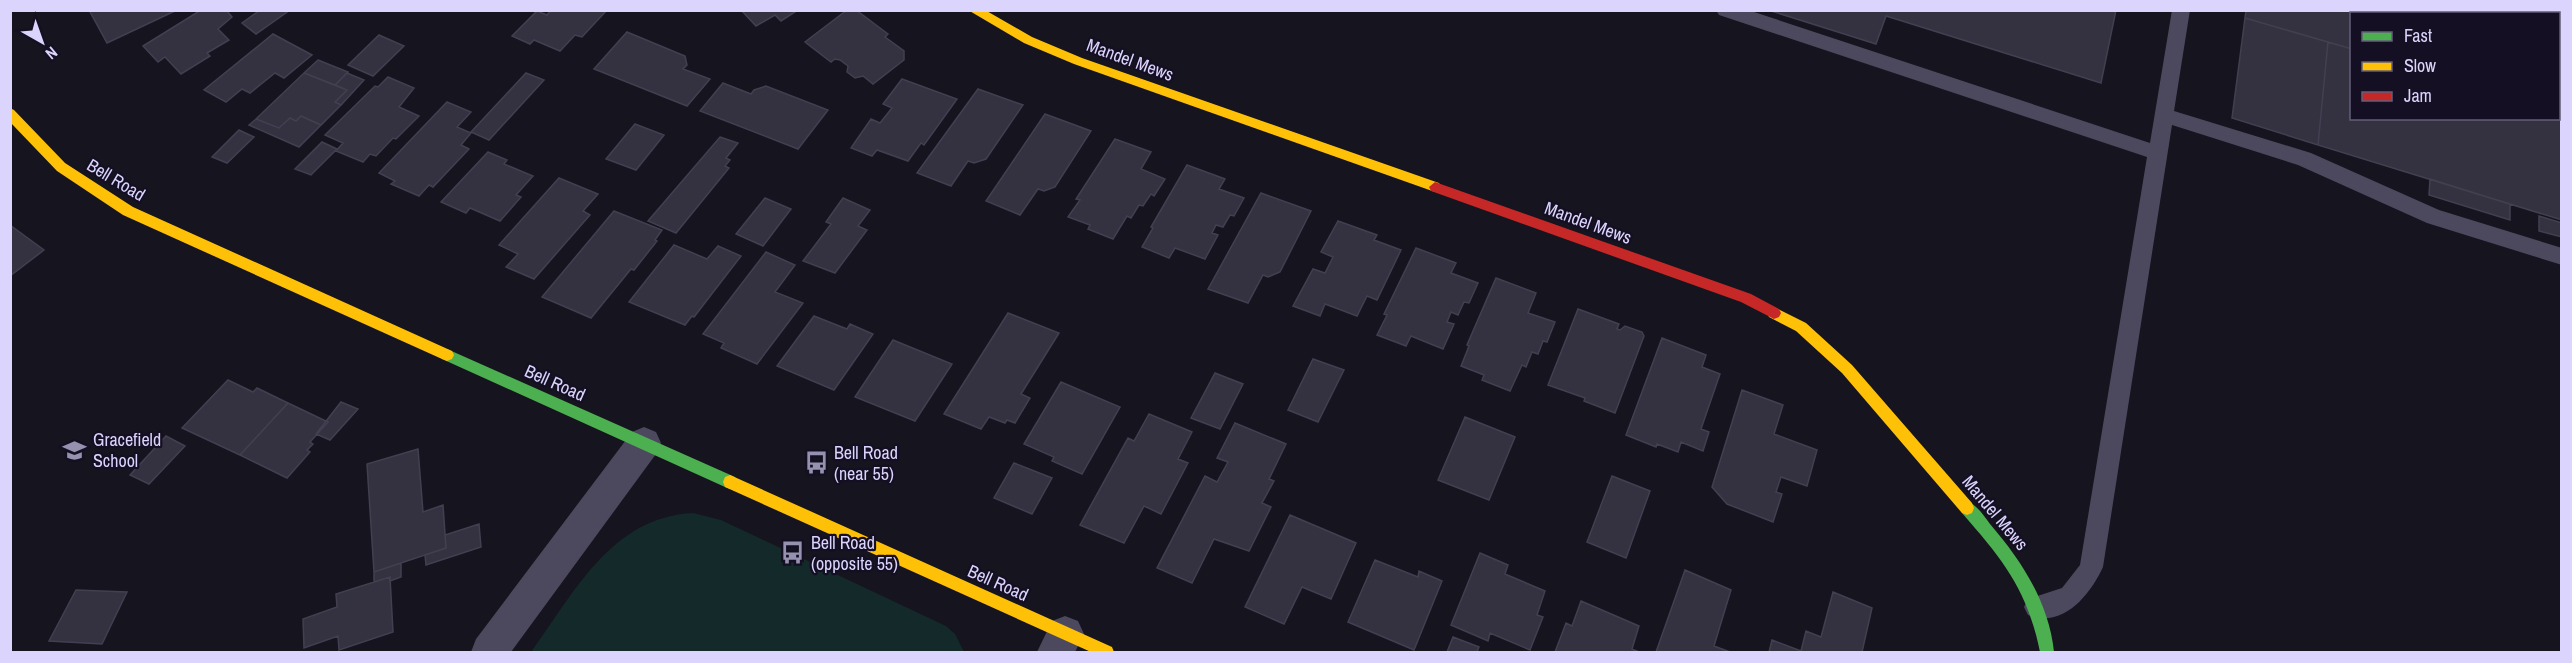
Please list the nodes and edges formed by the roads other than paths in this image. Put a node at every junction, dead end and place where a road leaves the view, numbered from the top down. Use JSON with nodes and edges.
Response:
{"nodes":[{"id":1,"x":974,"y":10,"type":"edge"},
{"id":2,"x":1725,"y":10,"type":"edge"},
{"id":3,"x":2181,"y":10,"type":"edge"},
{"id":4,"x":10,"y":113,"type":"edge"},
{"id":5,"x":2164,"y":115,"type":"junction"},
{"id":6,"x":2158,"y":153,"type":"junction"},
{"id":7,"x":2562,"y":257,"type":"edge"},
{"id":8,"x":644,"y":443,"type":"junction"},
{"id":9,"x":2036,"y":607,"type":"junction"},
{"id":10,"x":1060,"y":643,"type":"edge"},
{"id":11,"x":489,"y":652,"type":"edge"},
{"id":12,"x":1107,"y":652,"type":"edge"},
{"id":13,"x":2047,"y":652,"type":"edge"}],
"edges":[{"from":1,"to":9,"type":"street","name":"Mandel Mews"},
{"from":2,"to":6,"type":"lane"},
{"from":3,"to":5,"type":"lane"},
{"from":4,"to":8,"type":"street","name":"Bell Road"},
{"from":5,"to":6,"type":"lane"},
{"from":5,"to":7,"type":"lane"},
{"from":6,"to":9,"type":"lane"},
{"from":8,"to":10,"type":"street","name":"Bell Road"},
{"from":8,"to":11,"type":"street"},
{"from":9,"to":13,"type":"street","name":"Mandel Mews"},
{"from":10,"to":12,"type":"street","name":"Bell Road"}]}
